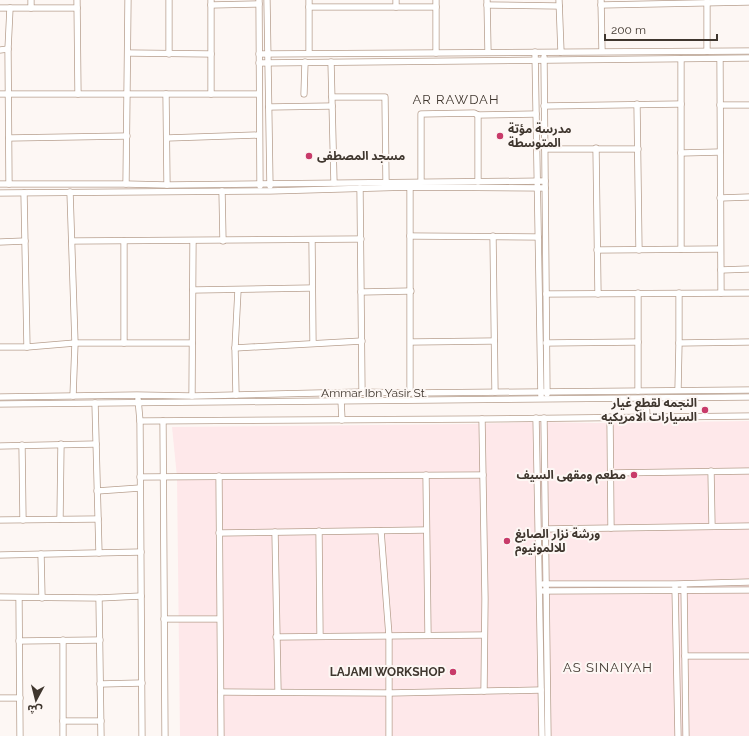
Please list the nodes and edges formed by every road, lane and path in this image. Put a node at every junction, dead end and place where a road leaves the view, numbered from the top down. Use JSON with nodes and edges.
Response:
{"nodes":[{"id":1,"x":31,"y":0,"type":"edge"},
{"id":2,"x":77,"y":0,"type":"edge"},
{"id":3,"x":128,"y":0,"type":"edge"},
{"id":4,"x":169,"y":0,"type":"edge"},
{"id":5,"x":267,"y":0,"type":"edge"},
{"id":6,"x":309,"y":0,"type":"edge"},
{"id":7,"x":354,"y":0,"type":"edge"},
{"id":8,"x":396,"y":0,"type":"edge"},
{"id":9,"x":436,"y":0,"type":"edge"},
{"id":10,"x":710,"y":1,"type":"edge"},
{"id":11,"x":211,"y":2,"type":"edge"},
{"id":12,"x":259,"y":2,"type":"edge"},
{"id":13,"x":601,"y":2,"type":"edge"},
{"id":14,"x":646,"y":2,"type":"edge"},
{"id":15,"x":749,"y":2,"type":"edge"},
{"id":16,"x":487,"y":3,"type":"edge"},
{"id":17,"x":559,"y":3,"type":"edge"},
{"id":18,"x":436,"y":6,"type":"junction"},
{"id":19,"x":354,"y":7,"type":"junction"},
{"id":20,"x":396,"y":7,"type":"junction"},
{"id":21,"x":0,"y":8,"type":"edge"},
{"id":22,"x":10,"y":8,"type":"junction"},
{"id":23,"x":31,"y":8,"type":"junction"},
{"id":24,"x":77,"y":8,"type":"junction"},
{"id":25,"x":309,"y":8,"type":"junction"},
{"id":26,"x":8,"y":49,"type":"junction"},
{"id":27,"x":0,"y":50,"type":"edge"},
{"id":28,"x":749,"y":50,"type":"edge"},
{"id":29,"x":707,"y":51,"type":"junction"},
{"id":30,"x":488,"y":52,"type":"junction"},
{"id":31,"x":535,"y":52,"type":"junction"},
{"id":32,"x":544,"y":52,"type":"junction"},
{"id":33,"x":561,"y":52,"type":"junction"},
{"id":34,"x":602,"y":52,"type":"junction"},
{"id":35,"x":128,"y":53,"type":"junction"},
{"id":36,"x":436,"y":53,"type":"junction"},
{"id":37,"x":169,"y":54,"type":"junction"},
{"id":38,"x":211,"y":54,"type":"junction"},
{"id":39,"x":259,"y":54,"type":"junction"},
{"id":40,"x":268,"y":54,"type":"junction"},
{"id":41,"x":309,"y":54,"type":"junction"},
{"id":42,"x":749,"y":58,"type":"edge"},
{"id":43,"x":681,"y":59,"type":"junction"},
{"id":44,"x":720,"y":59,"type":"junction"},
{"id":45,"x":535,"y":60,"type":"junction"},
{"id":46,"x":544,"y":60,"type":"junction"},
{"id":47,"x":305,"y":62,"type":"junction"},
{"id":48,"x":331,"y":62,"type":"junction"},
{"id":49,"x":259,"y":63,"type":"junction"},
{"id":50,"x":268,"y":63,"type":"junction"},
{"id":51,"x":0,"y":94,"type":"edge"},
{"id":52,"x":8,"y":94,"type":"junction"},
{"id":53,"x":78,"y":94,"type":"junction"},
{"id":54,"x":128,"y":94,"type":"junction"},
{"id":55,"x":166,"y":94,"type":"junction"},
{"id":56,"x":211,"y":94,"type":"junction"},
{"id":57,"x":259,"y":94,"type":"junction"},
{"id":58,"x":304,"y":94,"type":"dead end"},
{"id":59,"x":332,"y":97,"type":"junction"},
{"id":60,"x":637,"y":104,"type":"junction"},
{"id":61,"x":681,"y":104,"type":"junction"},
{"id":62,"x":749,"y":105,"type":"edge"},
{"id":63,"x":332,"y":106,"type":"junction"},
{"id":64,"x":544,"y":106,"type":"junction"},
{"id":65,"x":720,"y":106,"type":"junction"},
{"id":66,"x":269,"y":107,"type":"junction"},
{"id":67,"x":536,"y":114,"type":"junction"},
{"id":68,"x":478,"y":115,"type":"junction"},
{"id":69,"x":259,"y":135,"type":"junction"},
{"id":70,"x":127,"y":136,"type":"junction"},
{"id":71,"x":9,"y":138,"type":"junction"},
{"id":72,"x":167,"y":138,"type":"junction"},
{"id":73,"x":596,"y":148,"type":"junction"},
{"id":74,"x":545,"y":149,"type":"junction"},
{"id":75,"x":638,"y":149,"type":"junction"},
{"id":76,"x":720,"y":152,"type":"junction"},
{"id":77,"x":681,"y":153,"type":"junction"},
{"id":78,"x":386,"y":182,"type":"junction"},
{"id":79,"x":421,"y":182,"type":"junction"},
{"id":80,"x":478,"y":182,"type":"junction"},
{"id":81,"x":270,"y":183,"type":"junction"},
{"id":82,"x":334,"y":183,"type":"junction"},
{"id":83,"x":0,"y":184,"type":"edge"},
{"id":84,"x":9,"y":184,"type":"junction"},
{"id":85,"x":126,"y":184,"type":"junction"},
{"id":86,"x":260,"y":184,"type":"junction"},
{"id":87,"x":167,"y":185,"type":"junction"},
{"id":88,"x":537,"y":185,"type":"junction"},
{"id":89,"x":545,"y":185,"type":"junction"},
{"id":90,"x":410,"y":187,"type":"junction"},
{"id":91,"x":360,"y":188,"type":"junction"},
{"id":92,"x":222,"y":191,"type":"junction"},
{"id":93,"x":260,"y":191,"type":"junction"},
{"id":94,"x":270,"y":191,"type":"junction"},
{"id":95,"x":70,"y":192,"type":"junction"},
{"id":96,"x":0,"y":193,"type":"edge"},
{"id":97,"x":24,"y":193,"type":"junction"},
{"id":98,"x":749,"y":197,"type":"edge"},
{"id":99,"x":720,"y":198,"type":"junction"},
{"id":100,"x":410,"y":236,"type":"junction"},
{"id":101,"x":493,"y":236,"type":"junction"},
{"id":102,"x":538,"y":237,"type":"junction"},
{"id":103,"x":361,"y":239,"type":"junction"},
{"id":104,"x":312,"y":240,"type":"junction"},
{"id":105,"x":25,"y":241,"type":"junction"},
{"id":106,"x":72,"y":241,"type":"junction"},
{"id":107,"x":124,"y":241,"type":"junction"},
{"id":108,"x":193,"y":241,"type":"junction"},
{"id":109,"x":223,"y":241,"type":"junction"},
{"id":110,"x":0,"y":242,"type":"edge"},
{"id":111,"x":720,"y":249,"type":"junction"},
{"id":112,"x":597,"y":250,"type":"junction"},
{"id":113,"x":639,"y":250,"type":"junction"},
{"id":114,"x":681,"y":250,"type":"junction"},
{"id":115,"x":749,"y":269,"type":"edge"},
{"id":116,"x":720,"y":270,"type":"junction"},
{"id":117,"x":312,"y":288,"type":"junction"},
{"id":118,"x":193,"y":290,"type":"junction"},
{"id":119,"x":238,"y":290,"type":"junction"},
{"id":120,"x":361,"y":292,"type":"junction"},
{"id":121,"x":411,"y":292,"type":"junction"},
{"id":122,"x":638,"y":293,"type":"junction"},
{"id":123,"x":679,"y":293,"type":"junction"},
{"id":124,"x":721,"y":293,"type":"junction"},
{"id":125,"x":749,"y":293,"type":"edge"},
{"id":126,"x":546,"y":294,"type":"junction"},
{"id":127,"x":598,"y":294,"type":"junction"},
{"id":128,"x":362,"y":341,"type":"junction"},
{"id":129,"x":494,"y":341,"type":"junction"},
{"id":130,"x":411,"y":342,"type":"junction"},
{"id":131,"x":638,"y":342,"type":"junction"},
{"id":132,"x":749,"y":342,"type":"edge"},
{"id":133,"x":124,"y":343,"type":"junction"},
{"id":134,"x":192,"y":343,"type":"junction"},
{"id":135,"x":313,"y":343,"type":"junction"},
{"id":136,"x":546,"y":343,"type":"junction"},
{"id":137,"x":679,"y":343,"type":"junction"},
{"id":138,"x":75,"y":344,"type":"junction"},
{"id":139,"x":0,"y":347,"type":"edge"},
{"id":140,"x":28,"y":347,"type":"junction"},
{"id":141,"x":235,"y":348,"type":"junction"},
{"id":142,"x":678,"y":390,"type":"junction"},
{"id":143,"x":749,"y":390,"type":"edge"},
{"id":144,"x":638,"y":391,"type":"junction"},
{"id":145,"x":362,"y":392,"type":"junction"},
{"id":146,"x":495,"y":392,"type":"junction"},
{"id":147,"x":544,"y":392,"type":"junction"},
{"id":148,"x":410,"y":393,"type":"junction"},
{"id":149,"x":138,"y":395,"type":"junction"},
{"id":150,"x":236,"y":395,"type":"junction"},
{"id":151,"x":0,"y":396,"type":"edge"},
{"id":152,"x":73,"y":396,"type":"junction"},
{"id":153,"x":192,"y":396,"type":"junction"},
{"id":154,"x":749,"y":397,"type":"edge"},
{"id":155,"x":646,"y":398,"type":"junction"},
{"id":156,"x":544,"y":399,"type":"junction"},
{"id":157,"x":341,"y":400,"type":"junction"},
{"id":158,"x":138,"y":402,"type":"junction"},
{"id":159,"x":95,"y":403,"type":"junction"},
{"id":160,"x":0,"y":404,"type":"edge"},
{"id":161,"x":749,"y":416,"type":"edge"},
{"id":162,"x":647,"y":417,"type":"junction"},
{"id":163,"x":536,"y":418,"type":"junction"},
{"id":164,"x":544,"y":418,"type":"junction"},
{"id":165,"x":610,"y":418,"type":"junction"},
{"id":166,"x":482,"y":419,"type":"junction"},
{"id":167,"x":342,"y":420,"type":"junction"},
{"id":168,"x":140,"y":421,"type":"junction"},
{"id":169,"x":163,"y":421,"type":"junction"},
{"id":170,"x":61,"y":444,"type":"junction"},
{"id":171,"x":96,"y":444,"type":"junction"},
{"id":172,"x":22,"y":445,"type":"junction"},
{"id":173,"x":0,"y":446,"type":"edge"},
{"id":174,"x":711,"y":471,"type":"junction"},
{"id":175,"x":749,"y":471,"type":"edge"},
{"id":176,"x":610,"y":472,"type":"junction"},
{"id":177,"x":426,"y":475,"type":"junction"},
{"id":178,"x":483,"y":475,"type":"junction"},
{"id":179,"x":219,"y":476,"type":"junction"},
{"id":180,"x":140,"y":477,"type":"junction"},
{"id":181,"x":162,"y":477,"type":"junction"},
{"id":182,"x":140,"y":488,"type":"junction"},
{"id":183,"x":97,"y":491,"type":"junction"},
{"id":184,"x":98,"y":518,"type":"junction"},
{"id":185,"x":60,"y":519,"type":"junction"},
{"id":186,"x":0,"y":520,"type":"edge"},
{"id":187,"x":23,"y":520,"type":"junction"},
{"id":188,"x":712,"y":526,"type":"junction"},
{"id":189,"x":749,"y":526,"type":"edge"},
{"id":190,"x":611,"y":528,"type":"junction"},
{"id":191,"x":545,"y":529,"type":"junction"},
{"id":192,"x":426,"y":530,"type":"junction"},
{"id":193,"x":319,"y":531,"type":"junction"},
{"id":194,"x":381,"y":531,"type":"junction"},
{"id":195,"x":275,"y":532,"type":"junction"},
{"id":196,"x":219,"y":533,"type":"junction"},
{"id":197,"x":141,"y":552,"type":"junction"},
{"id":198,"x":99,"y":553,"type":"junction"},
{"id":199,"x":41,"y":554,"type":"junction"},
{"id":200,"x":0,"y":555,"type":"edge"},
{"id":201,"x":749,"y":582,"type":"edge"},
{"id":202,"x":539,"y":584,"type":"junction"},
{"id":203,"x":546,"y":584,"type":"junction"},
{"id":204,"x":675,"y":587,"type":"junction"},
{"id":205,"x":684,"y":587,"type":"junction"},
{"id":206,"x":749,"y":590,"type":"edge"},
{"id":207,"x":539,"y":591,"type":"junction"},
{"id":208,"x":546,"y":591,"type":"junction"},
{"id":209,"x":141,"y":596,"type":"junction"},
{"id":210,"x":0,"y":597,"type":"edge"},
{"id":211,"x":19,"y":598,"type":"junction"},
{"id":212,"x":42,"y":598,"type":"junction"},
{"id":213,"x":99,"y":598,"type":"junction"},
{"id":214,"x":219,"y":618,"type":"junction"},
{"id":215,"x":164,"y":619,"type":"junction"},
{"id":216,"x":428,"y":634,"type":"junction"},
{"id":217,"x":484,"y":635,"type":"junction"},
{"id":218,"x":320,"y":636,"type":"junction"},
{"id":219,"x":389,"y":636,"type":"junction"},
{"id":220,"x":276,"y":637,"type":"junction"},
{"id":221,"x":19,"y":640,"type":"junction"},
{"id":222,"x":64,"y":640,"type":"junction"},
{"id":223,"x":100,"y":640,"type":"junction"},
{"id":224,"x":684,"y":656,"type":"junction"},
{"id":225,"x":749,"y":656,"type":"edge"},
{"id":226,"x":142,"y":683,"type":"junction"},
{"id":227,"x":100,"y":684,"type":"junction"},
{"id":228,"x":541,"y":690,"type":"junction"},
{"id":229,"x":278,"y":691,"type":"junction"},
{"id":230,"x":484,"y":691,"type":"junction"},
{"id":231,"x":221,"y":692,"type":"junction"},
{"id":232,"x":390,"y":693,"type":"junction"},
{"id":233,"x":0,"y":698,"type":"edge"},
{"id":234,"x":20,"y":698,"type":"junction"},
{"id":235,"x":677,"y":701,"type":"junction"},
{"id":236,"x":685,"y":712,"type":"junction"},
{"id":237,"x":63,"y":721,"type":"junction"},
{"id":238,"x":101,"y":721,"type":"junction"},
{"id":239,"x":20,"y":736,"type":"edge"},
{"id":240,"x":63,"y":736,"type":"edge"},
{"id":241,"x":101,"y":736,"type":"edge"},
{"id":242,"x":142,"y":736,"type":"edge"},
{"id":243,"x":165,"y":736,"type":"edge"},
{"id":244,"x":221,"y":736,"type":"edge"},
{"id":245,"x":389,"y":736,"type":"edge"},
{"id":246,"x":542,"y":736,"type":"edge"},
{"id":247,"x":548,"y":736,"type":"edge"},
{"id":248,"x":678,"y":736,"type":"edge"},
{"id":249,"x":686,"y":736,"type":"edge"}],
"edges":[{"from":1,"to":23,"type":"street"},
{"from":2,"to":24,"type":"street"},
{"from":3,"to":35,"type":"street"},
{"from":4,"to":37,"type":"street"},
{"from":5,"to":40,"type":"street"},
{"from":6,"to":25,"type":"street"},
{"from":7,"to":19,"type":"street"},
{"from":8,"to":20,"type":"street"},
{"from":9,"to":18,"type":"street"},
{"from":10,"to":14,"type":"street"},
{"from":10,"to":15,"type":"street"},
{"from":10,"to":29,"type":"street"},
{"from":11,"to":12,"type":"street"},
{"from":11,"to":38,"type":"street"},
{"from":12,"to":39,"type":"street"},
{"from":13,"to":14,"type":"street"},
{"from":13,"to":34,"type":"street"},
{"from":16,"to":17,"type":"street"},
{"from":16,"to":30,"type":"street"},
{"from":17,"to":33,"type":"street"},
{"from":18,"to":20,"type":"street"},
{"from":18,"to":36,"type":"street"},
{"from":19,"to":20,"type":"street"},
{"from":19,"to":25,"type":"street"},
{"from":21,"to":22,"type":"street"},
{"from":22,"to":23,"type":"street"},
{"from":22,"to":26,"type":"street"},
{"from":23,"to":24,"type":"street"},
{"from":24,"to":53,"type":"street"},
{"from":25,"to":41,"type":"street"},
{"from":26,"to":27,"type":"street"},
{"from":26,"to":52,"type":"street"},
{"from":28,"to":29,"type":"street"},
{"from":29,"to":34,"type":"street"},
{"from":30,"to":31,"type":"street"},
{"from":30,"to":36,"type":"street"},
{"from":31,"to":32,"type":"street"},
{"from":31,"to":45,"type":"street"},
{"from":32,"to":33,"type":"street"},
{"from":32,"to":46,"type":"street"},
{"from":33,"to":34,"type":"street"},
{"from":35,"to":37,"type":"street"},
{"from":35,"to":54,"type":"street"},
{"from":36,"to":41,"type":"street"},
{"from":37,"to":38,"type":"street"},
{"from":38,"to":56,"type":"street"},
{"from":39,"to":40,"type":"street"},
{"from":39,"to":49,"type":"street"},
{"from":40,"to":41,"type":"street"},
{"from":40,"to":50,"type":"street"},
{"from":42,"to":44,"type":"street"},
{"from":43,"to":44,"type":"street"},
{"from":43,"to":46,"type":"street"},
{"from":43,"to":61,"type":"street"},
{"from":44,"to":65,"type":"street"},
{"from":45,"to":46,"type":"street"},
{"from":45,"to":48,"type":"street"},
{"from":45,"to":67,"type":"street"},
{"from":46,"to":64,"type":"street"},
{"from":47,"to":48,"type":"street"},
{"from":47,"to":50,"type":"street"},
{"from":47,"to":58,"type":"street"},
{"from":48,"to":59,"type":"street"},
{"from":49,"to":50,"type":"street"},
{"from":49,"to":57,"type":"street"},
{"from":50,"to":66,"type":"street"},
{"from":51,"to":52,"type":"street"},
{"from":52,"to":53,"type":"street"},
{"from":52,"to":71,"type":"street"},
{"from":53,"to":54,"type":"street"},
{"from":54,"to":55,"type":"street"},
{"from":54,"to":70,"type":"street"},
{"from":55,"to":56,"type":"street"},
{"from":55,"to":72,"type":"street"},
{"from":56,"to":57,"type":"street"},
{"from":57,"to":69,"type":"street"},
{"from":59,"to":63,"type":"street"},
{"from":59,"to":78,"type":"street"},
{"from":60,"to":61,"type":"street"},
{"from":60,"to":64,"type":"street"},
{"from":60,"to":75,"type":"street"},
{"from":61,"to":77,"type":"street"},
{"from":62,"to":65,"type":"street"},
{"from":63,"to":66,"type":"street"},
{"from":63,"to":82,"type":"street"},
{"from":64,"to":74,"type":"street"},
{"from":65,"to":76,"type":"street"},
{"from":66,"to":81,"type":"street"},
{"from":67,"to":68,"type":"street"},
{"from":67,"to":88,"type":"street"},
{"from":68,"to":79,"type":"street"},
{"from":68,"to":80,"type":"street"},
{"from":69,"to":72,"type":"street"},
{"from":69,"to":86,"type":"street"},
{"from":70,"to":71,"type":"street"},
{"from":70,"to":85,"type":"street"},
{"from":71,"to":84,"type":"street"},
{"from":72,"to":87,"type":"street"},
{"from":73,"to":74,"type":"street"},
{"from":73,"to":75,"type":"street"},
{"from":73,"to":112,"type":"street"},
{"from":74,"to":89,"type":"street"},
{"from":75,"to":113,"type":"street"},
{"from":76,"to":77,"type":"street"},
{"from":76,"to":99,"type":"street"},
{"from":77,"to":114,"type":"street"},
{"from":78,"to":79,"type":"street"},
{"from":78,"to":82,"type":"street"},
{"from":79,"to":80,"type":"street"},
{"from":80,"to":88,"type":"street"},
{"from":81,"to":82,"type":"street"},
{"from":81,"to":86,"type":"street"},
{"from":81,"to":94,"type":"street"},
{"from":83,"to":84,"type":"street"},
{"from":84,"to":85,"type":"street"},
{"from":85,"to":87,"type":"street"},
{"from":86,"to":87,"type":"street"},
{"from":86,"to":93,"type":"street"},
{"from":88,"to":89,"type":"street"},
{"from":88,"to":90,"type":"street"},
{"from":88,"to":102,"type":"street"},
{"from":89,"to":126,"type":"street"},
{"from":90,"to":91,"type":"street"},
{"from":90,"to":100,"type":"street"},
{"from":91,"to":94,"type":"street"},
{"from":91,"to":103,"type":"street"},
{"from":92,"to":93,"type":"street"},
{"from":92,"to":95,"type":"street"},
{"from":92,"to":109,"type":"street"},
{"from":93,"to":94,"type":"street"},
{"from":95,"to":97,"type":"street"},
{"from":95,"to":106,"type":"street"},
{"from":96,"to":97,"type":"street"},
{"from":97,"to":105,"type":"street"},
{"from":98,"to":99,"type":"street"},
{"from":99,"to":111,"type":"street"},
{"from":100,"to":101,"type":"street"},
{"from":100,"to":121,"type":"street"},
{"from":101,"to":102,"type":"street"},
{"from":101,"to":129,"type":"street"},
{"from":102,"to":147,"type":"street"},
{"from":103,"to":104,"type":"street"},
{"from":103,"to":120,"type":"street"},
{"from":104,"to":109,"type":"street"},
{"from":104,"to":117,"type":"street"},
{"from":105,"to":110,"type":"street"},
{"from":105,"to":140,"type":"street"},
{"from":106,"to":107,"type":"street"},
{"from":106,"to":138,"type":"street"},
{"from":107,"to":108,"type":"street"},
{"from":107,"to":133,"type":"street"},
{"from":108,"to":109,"type":"street"},
{"from":108,"to":118,"type":"street"},
{"from":111,"to":114,"type":"street"},
{"from":111,"to":116,"type":"street"},
{"from":112,"to":113,"type":"street"},
{"from":112,"to":127,"type":"street"},
{"from":113,"to":114,"type":"street"},
{"from":115,"to":116,"type":"street"},
{"from":116,"to":124,"type":"street"},
{"from":117,"to":119,"type":"street"},
{"from":117,"to":135,"type":"street"},
{"from":118,"to":119,"type":"street"},
{"from":118,"to":134,"type":"street"},
{"from":119,"to":141,"type":"street"},
{"from":120,"to":121,"type":"street"},
{"from":120,"to":128,"type":"street"},
{"from":121,"to":130,"type":"street"},
{"from":122,"to":123,"type":"street"},
{"from":122,"to":127,"type":"street"},
{"from":122,"to":131,"type":"street"},
{"from":123,"to":124,"type":"street"},
{"from":123,"to":137,"type":"street"},
{"from":124,"to":125,"type":"street"},
{"from":126,"to":127,"type":"street"},
{"from":126,"to":136,"type":"street"},
{"from":128,"to":135,"type":"street"},
{"from":128,"to":145,"type":"street"},
{"from":129,"to":130,"type":"street"},
{"from":129,"to":146,"type":"street"},
{"from":130,"to":148,"type":"street"},
{"from":131,"to":136,"type":"street"},
{"from":131,"to":144,"type":"street"},
{"from":132,"to":137,"type":"street"},
{"from":133,"to":134,"type":"street"},
{"from":133,"to":138,"type":"street"},
{"from":134,"to":153,"type":"street"},
{"from":135,"to":141,"type":"street"},
{"from":136,"to":147,"type":"street"},
{"from":137,"to":142,"type":"street"},
{"from":138,"to":140,"type":"street"},
{"from":138,"to":152,"type":"street"},
{"from":139,"to":140,"type":"street"},
{"from":141,"to":150,"type":"street"},
{"from":142,"to":143,"type":"street","name":"Ammar Ibn Yasir St."},
{"from":142,"to":144,"type":"street","name":"Ammar Ibn Yasir St."},
{"from":144,"to":147,"type":"street","name":"Ammar Ibn Yasir St."},
{"from":145,"to":148,"type":"street","name":"Ammar Ibn Yasir St."},
{"from":145,"to":150,"type":"street","name":"Ammar Ibn Yasir St."},
{"from":146,"to":147,"type":"street","name":"Ammar Ibn Yasir St."},
{"from":146,"to":148,"type":"street","name":"Ammar Ibn Yasir St."},
{"from":147,"to":156,"type":"street"},
{"from":149,"to":152,"type":"street","name":"Ammar Ibn Yasir St."},
{"from":149,"to":153,"type":"street","name":"Ammar Ibn Yasir St."},
{"from":149,"to":158,"type":"street"},
{"from":150,"to":153,"type":"street","name":"Ammar Ibn Yasir St."},
{"from":151,"to":152,"type":"street","name":"Ammar Ibn Yasir St."},
{"from":154,"to":155,"type":"street","name":"Ammar Ibn Yasir St."},
{"from":155,"to":156,"type":"street","name":"Ammar Ibn Yasir St."},
{"from":155,"to":162,"type":"street"},
{"from":156,"to":157,"type":"street","name":"Ammar Ibn Yasir St."},
{"from":157,"to":158,"type":"street","name":"Ammar Ibn Yasir St."},
{"from":157,"to":167,"type":"street"},
{"from":158,"to":159,"type":"street","name":"Ammar Ibn Yasir St."},
{"from":158,"to":168,"type":"street"},
{"from":159,"to":160,"type":"street","name":"Ammar Ibn Yasir St."},
{"from":159,"to":171,"type":"street"},
{"from":161,"to":162,"type":"street"},
{"from":162,"to":165,"type":"street"},
{"from":163,"to":164,"type":"street"},
{"from":163,"to":166,"type":"street"},
{"from":163,"to":202,"type":"street"},
{"from":164,"to":165,"type":"street"},
{"from":164,"to":191,"type":"street"},
{"from":165,"to":176,"type":"street"},
{"from":166,"to":167,"type":"street"},
{"from":166,"to":178,"type":"street"},
{"from":167,"to":169,"type":"street"},
{"from":168,"to":169,"type":"street"},
{"from":168,"to":180,"type":"street"},
{"from":169,"to":181,"type":"street"},
{"from":170,"to":171,"type":"street"},
{"from":170,"to":172,"type":"street"},
{"from":170,"to":185,"type":"street"},
{"from":171,"to":183,"type":"street"},
{"from":172,"to":173,"type":"street"},
{"from":172,"to":187,"type":"street"},
{"from":174,"to":175,"type":"street"},
{"from":174,"to":176,"type":"street"},
{"from":174,"to":188,"type":"street"},
{"from":176,"to":190,"type":"street"},
{"from":177,"to":178,"type":"street"},
{"from":177,"to":179,"type":"street"},
{"from":177,"to":192,"type":"street"},
{"from":178,"to":217,"type":"street"},
{"from":179,"to":181,"type":"street"},
{"from":179,"to":196,"type":"street"},
{"from":180,"to":181,"type":"street"},
{"from":180,"to":182,"type":"street"},
{"from":181,"to":215,"type":"street"},
{"from":182,"to":183,"type":"street"},
{"from":182,"to":197,"type":"street"},
{"from":183,"to":184,"type":"street"},
{"from":184,"to":185,"type":"street"},
{"from":184,"to":198,"type":"street"},
{"from":185,"to":187,"type":"street"},
{"from":186,"to":187,"type":"street"},
{"from":188,"to":189,"type":"street"},
{"from":188,"to":190,"type":"street"},
{"from":190,"to":191,"type":"street"},
{"from":191,"to":203,"type":"street"},
{"from":192,"to":194,"type":"street"},
{"from":192,"to":216,"type":"street"},
{"from":193,"to":194,"type":"street"},
{"from":193,"to":195,"type":"street"},
{"from":193,"to":218,"type":"street"},
{"from":194,"to":219,"type":"street"},
{"from":195,"to":196,"type":"street"},
{"from":195,"to":220,"type":"street"},
{"from":196,"to":214,"type":"street"},
{"from":197,"to":198,"type":"street"},
{"from":197,"to":209,"type":"street"},
{"from":198,"to":199,"type":"street"},
{"from":199,"to":200,"type":"street"},
{"from":199,"to":212,"type":"street"},
{"from":201,"to":205,"type":"street"},
{"from":202,"to":203,"type":"street"},
{"from":202,"to":207,"type":"street"},
{"from":203,"to":204,"type":"street"},
{"from":203,"to":208,"type":"street"},
{"from":204,"to":205,"type":"street"},
{"from":204,"to":208,"type":"street"},
{"from":204,"to":235,"type":"street"},
{"from":205,"to":206,"type":"street"},
{"from":205,"to":224,"type":"street"},
{"from":207,"to":208,"type":"street"},
{"from":207,"to":228,"type":"street"},
{"from":208,"to":247,"type":"street"},
{"from":209,"to":213,"type":"street"},
{"from":209,"to":226,"type":"street"},
{"from":210,"to":211,"type":"street"},
{"from":211,"to":212,"type":"street"},
{"from":211,"to":221,"type":"street"},
{"from":212,"to":213,"type":"street"},
{"from":213,"to":223,"type":"street"},
{"from":214,"to":215,"type":"street"},
{"from":214,"to":231,"type":"street"},
{"from":215,"to":243,"type":"street"},
{"from":216,"to":217,"type":"street"},
{"from":216,"to":219,"type":"street"},
{"from":217,"to":230,"type":"street"},
{"from":218,"to":219,"type":"street"},
{"from":218,"to":220,"type":"street"},
{"from":219,"to":232,"type":"street"},
{"from":220,"to":229,"type":"street"},
{"from":221,"to":222,"type":"street"},
{"from":221,"to":234,"type":"street"},
{"from":222,"to":223,"type":"street"},
{"from":222,"to":237,"type":"street"},
{"from":223,"to":227,"type":"street"},
{"from":224,"to":225,"type":"street"},
{"from":224,"to":236,"type":"street"},
{"from":226,"to":227,"type":"street"},
{"from":226,"to":242,"type":"street"},
{"from":227,"to":238,"type":"street"},
{"from":228,"to":230,"type":"street"},
{"from":228,"to":246,"type":"street"},
{"from":229,"to":231,"type":"street"},
{"from":229,"to":232,"type":"street"},
{"from":230,"to":232,"type":"street"},
{"from":231,"to":244,"type":"street"},
{"from":232,"to":245,"type":"street"},
{"from":233,"to":234,"type":"street"},
{"from":234,"to":239,"type":"street"},
{"from":235,"to":236,"type":"street"},
{"from":235,"to":248,"type":"street"},
{"from":236,"to":249,"type":"street"},
{"from":237,"to":238,"type":"street"},
{"from":237,"to":240,"type":"street"},
{"from":238,"to":241,"type":"street"}]}
